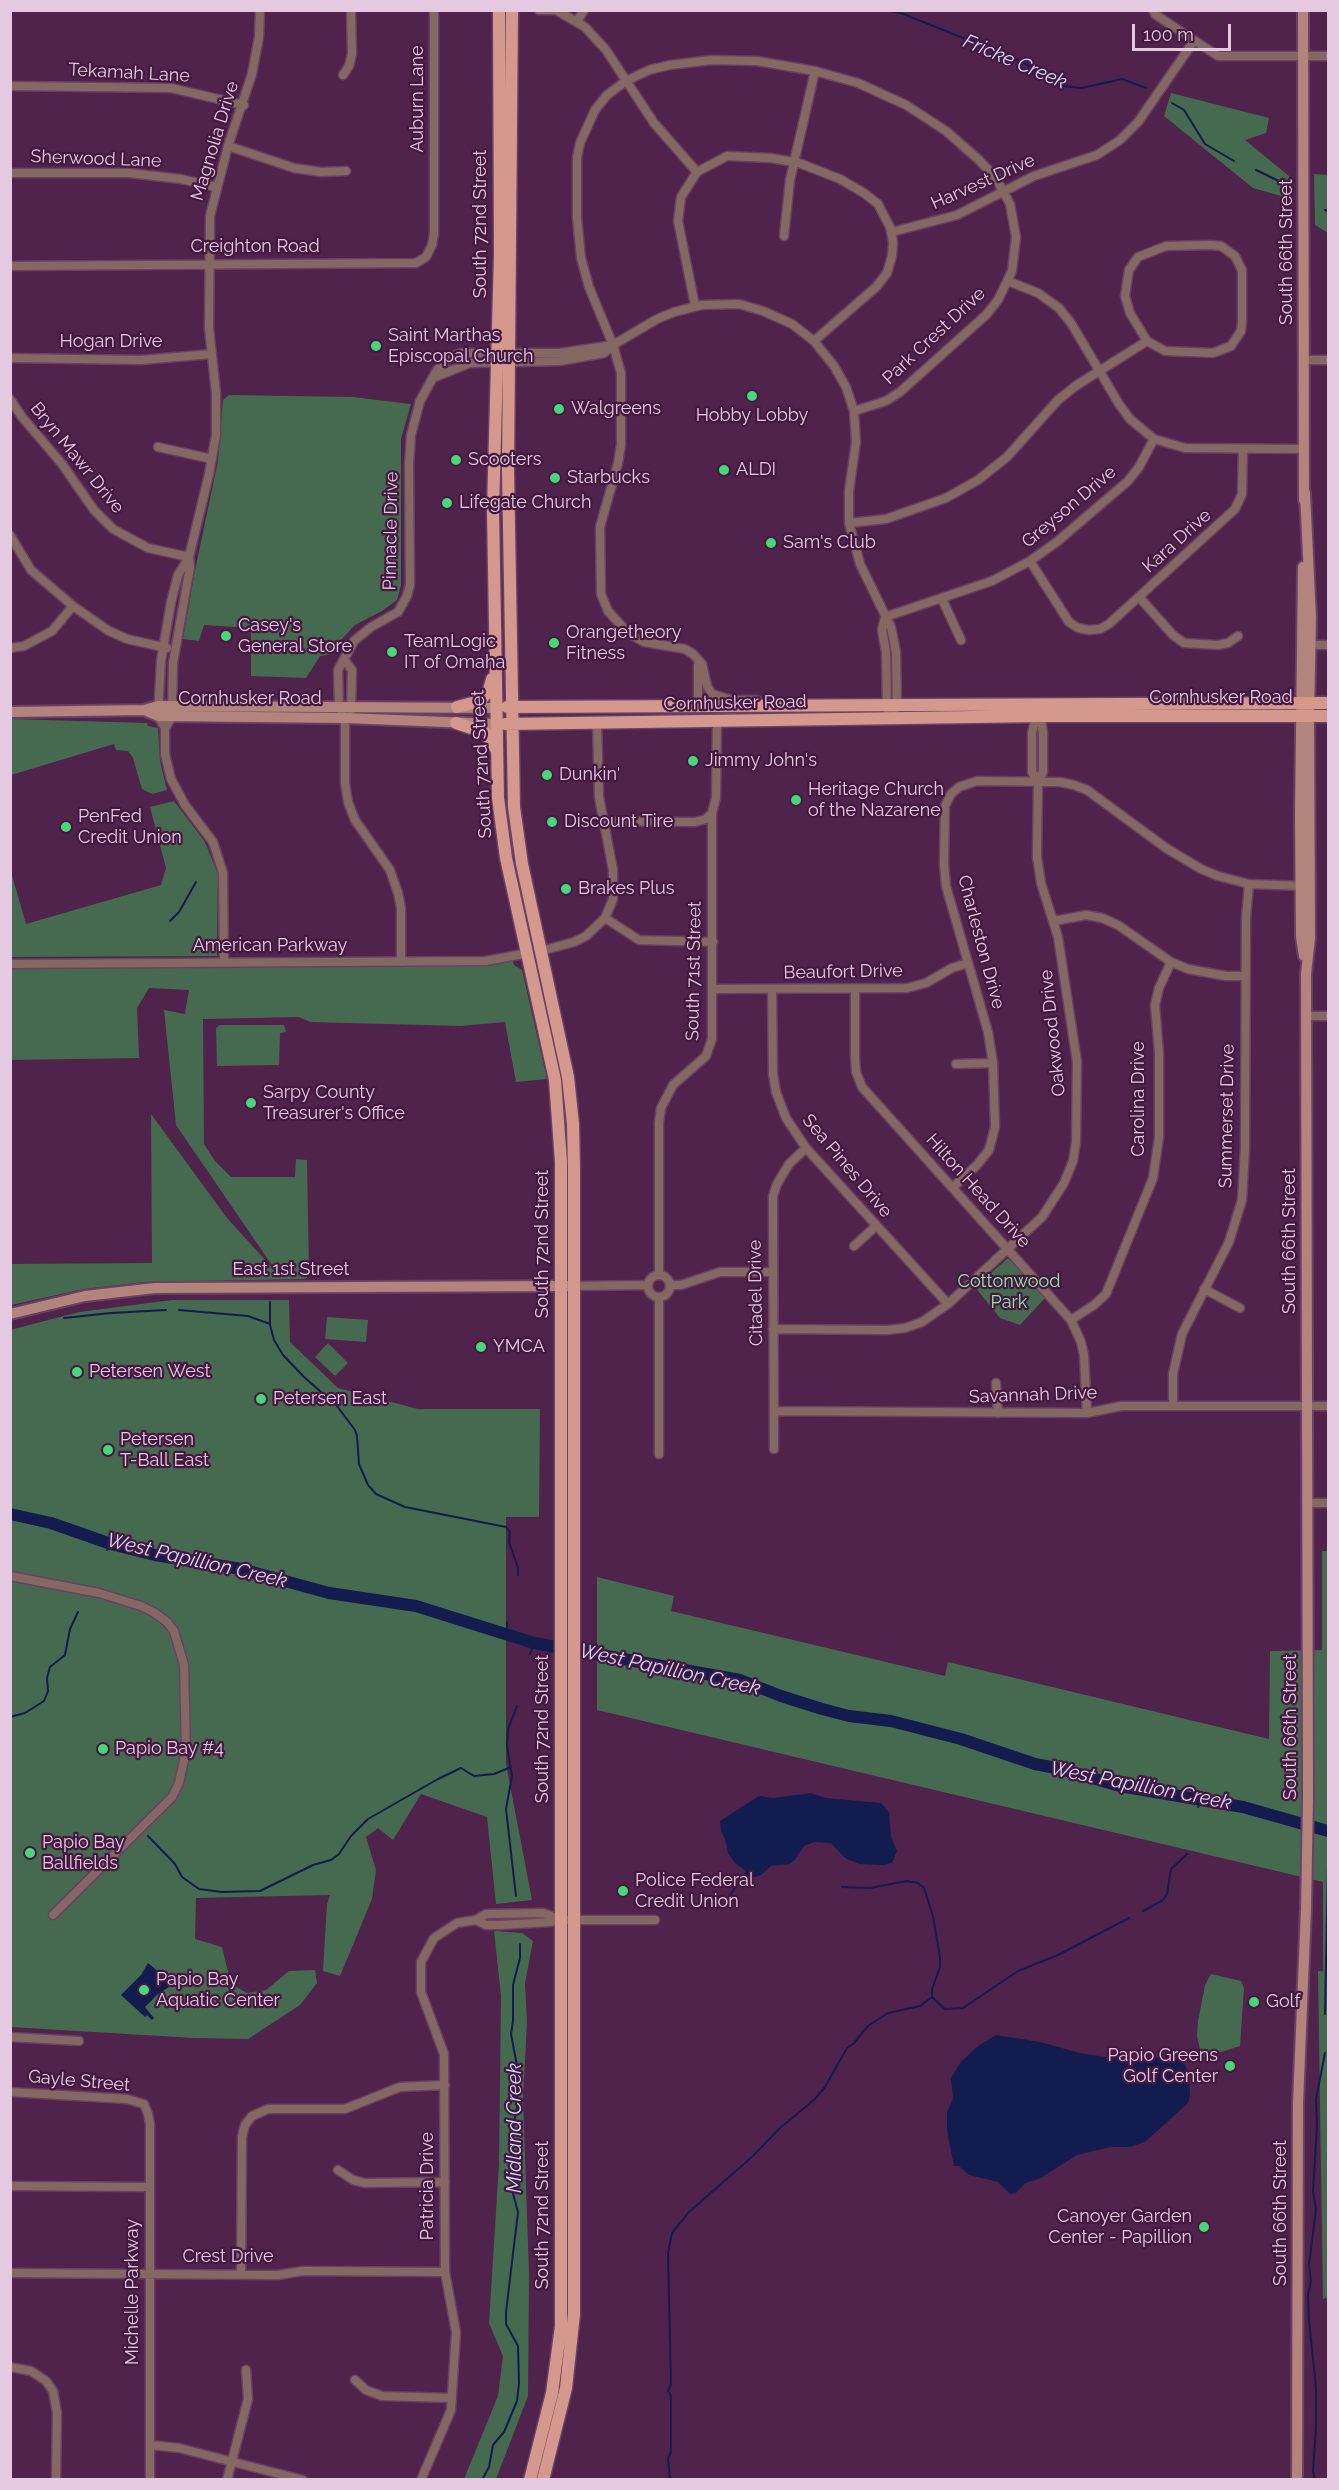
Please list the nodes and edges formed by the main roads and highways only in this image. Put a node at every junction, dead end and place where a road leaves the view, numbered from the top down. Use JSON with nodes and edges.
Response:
{"nodes":[{"id":1,"x":500,"y":10,"type":"edge"},
{"id":2,"x":515,"y":13,"type":"edge"},
{"id":3,"x":503,"y":356,"type":"junction"},
{"id":4,"x":496,"y":660,"type":"junction"},
{"id":5,"x":512,"y":673,"type":"junction"},
{"id":6,"x":1329,"y":703,"type":"edge"},
{"id":7,"x":698,"y":706,"type":"junction"},
{"id":8,"x":831,"y":706,"type":"junction"},
{"id":9,"x":457,"y":707,"type":"road end"},
{"id":10,"x":513,"y":707,"type":"junction"},
{"id":11,"x":496,"y":708,"type":"junction"},
{"id":12,"x":1038,"y":712,"type":"junction"},
{"id":13,"x":1329,"y":716,"type":"edge"},
{"id":14,"x":717,"y":721,"type":"junction"},
{"id":15,"x":456,"y":723,"type":"road end"},
{"id":16,"x":545,"y":723,"type":"junction"},
{"id":17,"x":496,"y":724,"type":"junction"},
{"id":18,"x":513,"y":724,"type":"junction"},
{"id":19,"x":496,"y":751,"type":"junction"},
{"id":20,"x":513,"y":762,"type":"junction"},
{"id":21,"x":534,"y":952,"type":"junction"},
{"id":22,"x":568,"y":1286,"type":"junction"},
{"id":23,"x":567,"y":1919,"type":"junction"},
{"id":24,"x":530,"y":2480,"type":"edge"},
{"id":25,"x":543,"y":2480,"type":"edge"}],
"edges":[{"from":1,"to":3,"type":"main road","name":"South 72nd Street"},
{"from":2,"to":3,"type":"main road","name":"South 72nd Street"},
{"from":3,"to":4,"type":"main road","name":"South 72nd Street"},
{"from":3,"to":5,"type":"main road","name":"South 72nd Street"},
{"from":4,"to":9,"type":"main road"},
{"from":4,"to":11,"type":"main road","name":"South 72nd Street"},
{"from":5,"to":7,"type":"main road"},
{"from":5,"to":10,"type":"main road","name":"South 72nd Street"},
{"from":6,"to":12,"type":"main road","name":"Cornhusker Road"},
{"from":7,"to":8,"type":"main road","name":"Cornhusker Road"},
{"from":7,"to":10,"type":"main road","name":"Cornhusker Road"},
{"from":8,"to":12,"type":"main road","name":"Cornhusker Road"},
{"from":8,"to":14,"type":"main road"},
{"from":10,"to":11,"type":"main road","name":"Cornhusker Road"},
{"from":10,"to":18,"type":"main road","name":"South 72nd Street"},
{"from":11,"to":17,"type":"main road","name":"South 72nd Street"},
{"from":12,"to":13,"type":"main road","name":"Cornhusker Road"},
{"from":12,"to":14,"type":"main road","name":"Cornhusker Road"},
{"from":14,"to":16,"type":"main road","name":"Cornhusker Road"},
{"from":15,"to":19,"type":"main road"},
{"from":16,"to":18,"type":"main road","name":"Cornhusker Road"},
{"from":16,"to":20,"type":"main road"},
{"from":17,"to":18,"type":"main road","name":"Cornhusker Road"},
{"from":17,"to":19,"type":"main road","name":"South 72nd Street"},
{"from":18,"to":20,"type":"main road","name":"South 72nd Street"},
{"from":19,"to":21,"type":"main road","name":"South 72nd Street"},
{"from":20,"to":21,"type":"main road","name":"South 72nd Street"},
{"from":21,"to":22,"type":"main road","name":"South 72nd Street"},
{"from":21,"to":22,"type":"main road","name":"South 72nd Street"},
{"from":22,"to":23,"type":"main road","name":"South 72nd Street"},
{"from":23,"to":24,"type":"main road","name":"South 72nd Street"},
{"from":23,"to":25,"type":"main road","name":"South 72nd Street"}]}
